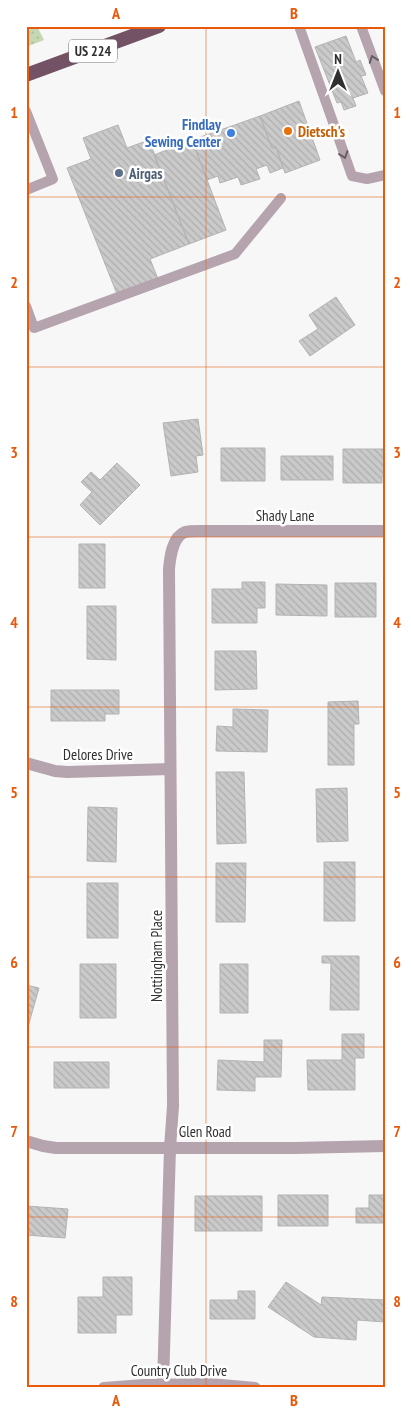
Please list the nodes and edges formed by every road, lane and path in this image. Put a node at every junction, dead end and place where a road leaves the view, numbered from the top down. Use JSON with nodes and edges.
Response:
{"nodes":[{"id":1,"x":160,"y":26,"type":"edge"},
{"id":2,"x":300,"y":26,"type":"edge"},
{"id":3,"x":361,"y":26,"type":"edge"},
{"id":4,"x":26,"y":75,"type":"edge"},
{"id":5,"x":385,"y":91,"type":"edge"},
{"id":6,"x":26,"y":111,"type":"edge"},
{"id":7,"x":29,"y":127,"type":"edge"},
{"id":8,"x":385,"y":175,"type":"edge"},
{"id":9,"x":26,"y":190,"type":"edge"},
{"id":10,"x":281,"y":198,"type":"dead end"},
{"id":11,"x":26,"y":306,"type":"edge"},
{"id":12,"x":385,"y":531,"type":"edge"},
{"id":13,"x":185,"y":532,"type":"joint"},
{"id":14,"x":26,"y":763,"type":"edge"},
{"id":15,"x":170,"y":769,"type":"junction"},
{"id":16,"x":26,"y":1141,"type":"edge"},
{"id":17,"x":385,"y":1146,"type":"edge"},
{"id":18,"x":170,"y":1148,"type":"junction"},
{"id":19,"x":164,"y":1385,"type":"junction"},
{"id":20,"x":104,"y":1388,"type":"edge"},
{"id":21,"x":254,"y":1388,"type":"edge"}],
"edges":[{"from":1,"to":4,"type":"highway","number":"US 224"},
{"from":2,"to":8,"type":"lane","one_way":true},
{"from":5,"to":3,"type":"lane","one_way":true},
{"from":6,"to":7,"type":"lane"},
{"from":7,"to":9,"type":"lane"},
{"from":10,"to":11,"type":"lane"},
{"from":12,"to":13,"type":"street","name":"Shady Lane"},
{"from":13,"to":15,"type":"street","name":"Nottingham Place"},
{"from":14,"to":15,"type":"street","name":"Delores Drive"},
{"from":15,"to":18,"type":"street","name":"Nottingham Place"},
{"from":16,"to":18,"type":"street","name":"Glen Road"},
{"from":17,"to":18,"type":"street","name":"Glen Road"},
{"from":18,"to":19,"type":"street","name":"Nottingham Place"},
{"from":19,"to":20,"type":"street","name":"Country Club Drive"},
{"from":19,"to":21,"type":"street","name":"Country Club Drive"}]}
